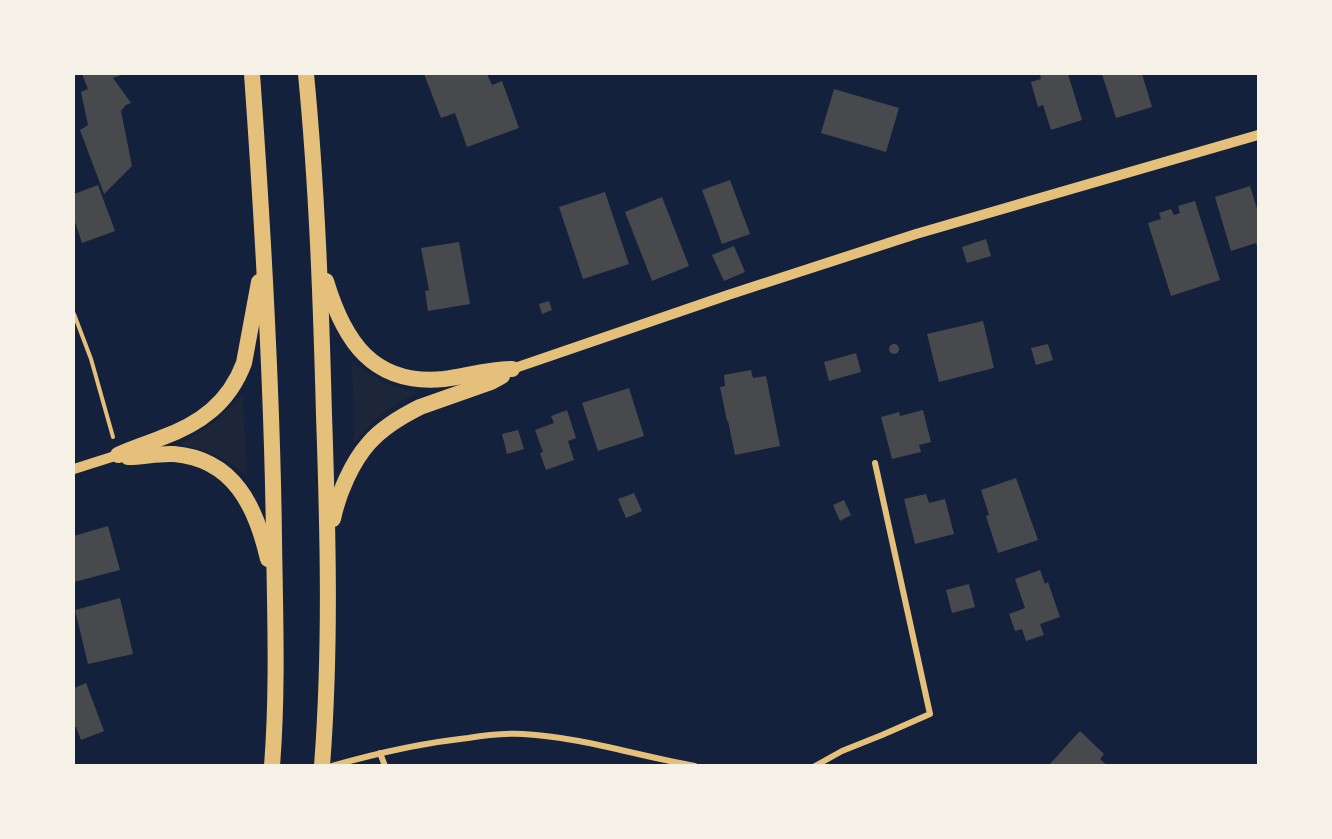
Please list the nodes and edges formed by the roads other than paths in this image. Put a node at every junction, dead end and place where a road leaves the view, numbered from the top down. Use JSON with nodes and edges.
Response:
{"nodes":[{"id":1,"x":252,"y":74,"type":"edge"},
{"id":2,"x":306,"y":74,"type":"edge"},
{"id":3,"x":1258,"y":135,"type":"edge"},
{"id":4,"x":318,"y":248,"type":"junction"},
{"id":5,"x":263,"y":258,"type":"junction"},
{"id":6,"x":512,"y":369,"type":"junction"},
{"id":7,"x":118,"y":455,"type":"junction"},
{"id":8,"x":875,"y":463,"type":"dead end"},
{"id":9,"x":74,"y":470,"type":"edge"},
{"id":10,"x":328,"y":540,"type":"junction"},
{"id":11,"x":275,"y":599,"type":"junction"},
{"id":12,"x":380,"y":753,"type":"junction"},
{"id":13,"x":273,"y":757,"type":"edge"},
{"id":14,"x":322,"y":765,"type":"edge"},
{"id":15,"x":333,"y":765,"type":"edge"},
{"id":16,"x":385,"y":765,"type":"edge"},
{"id":17,"x":695,"y":765,"type":"edge"},
{"id":18,"x":815,"y":765,"type":"edge"}],
"edges":[{"from":1,"to":5,"type":"highway"},
{"from":2,"to":4,"type":"highway"},
{"from":3,"to":6,"type":"street"},
{"from":4,"to":6,"type":"highway"},
{"from":4,"to":10,"type":"highway"},
{"from":5,"to":7,"type":"highway"},
{"from":5,"to":11,"type":"highway"},
{"from":6,"to":10,"type":"highway"},
{"from":7,"to":9,"type":"street"},
{"from":7,"to":11,"type":"highway"},
{"from":8,"to":18,"type":"street"},
{"from":10,"to":14,"type":"highway"},
{"from":11,"to":13,"type":"highway"},
{"from":12,"to":15,"type":"street"},
{"from":12,"to":16,"type":"street"},
{"from":12,"to":17,"type":"street"}]}
